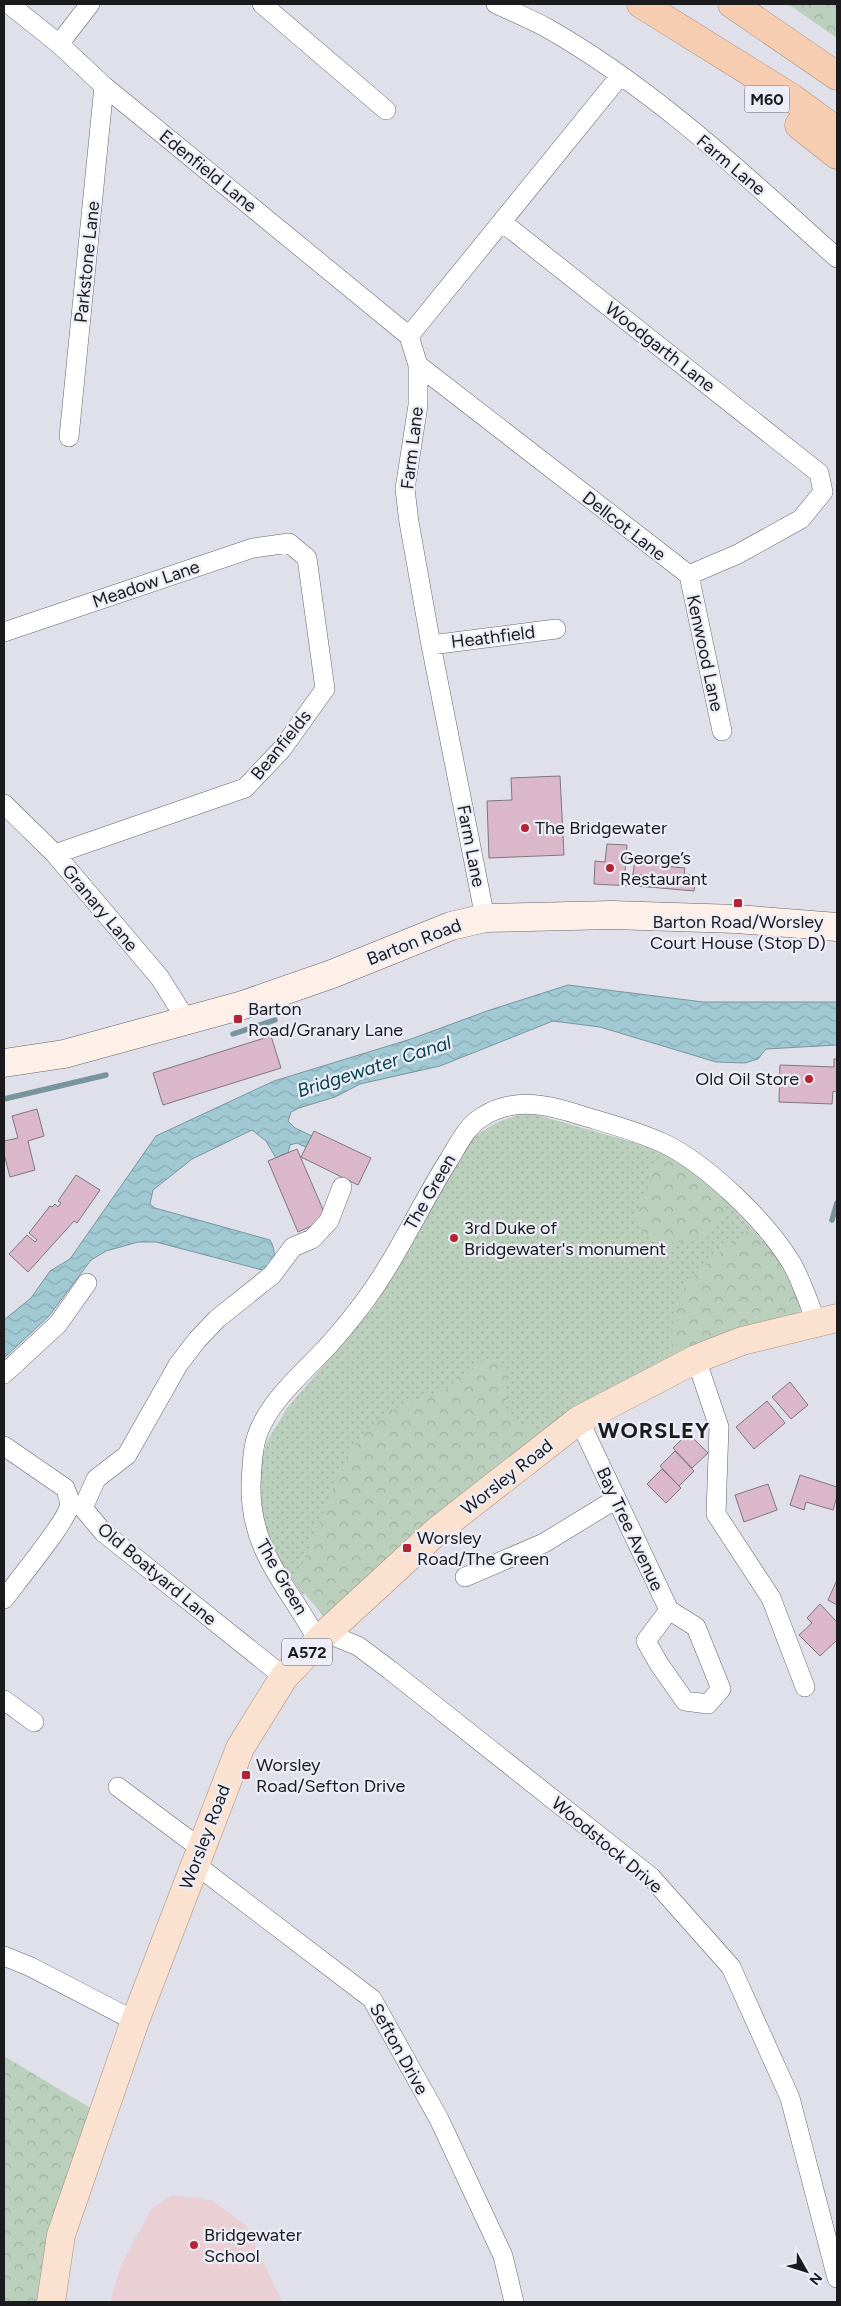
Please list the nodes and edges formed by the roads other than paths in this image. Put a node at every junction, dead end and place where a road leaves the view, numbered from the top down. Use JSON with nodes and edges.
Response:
{"nodes":[{"id":1,"x":9,"y":4,"type":"edge"},
{"id":2,"x":90,"y":4,"type":"edge"},
{"id":3,"x":262,"y":4,"type":"edge"},
{"id":4,"x":496,"y":4,"type":"edge"},
{"id":5,"x":641,"y":4,"type":"edge"},
{"id":6,"x":732,"y":4,"type":"edge"},
{"id":7,"x":699,"y":40,"type":"junction"},
{"id":8,"x":59,"y":44,"type":"junction"},
{"id":9,"x":620,"y":76,"type":"junction"},
{"id":10,"x":837,"y":76,"type":"edge"},
{"id":11,"x":104,"y":86,"type":"junction"},
{"id":12,"x":386,"y":110,"type":"dead end"},
{"id":13,"x":837,"y":131,"type":"edge"},
{"id":14,"x":837,"y":155,"type":"edge"},
{"id":15,"x":502,"y":222,"type":"junction"},
{"id":16,"x":837,"y":258,"type":"edge"},
{"id":17,"x":410,"y":336,"type":"junction"},
{"id":18,"x":418,"y":365,"type":"junction"},
{"id":19,"x":69,"y":437,"type":"dead end"},
{"id":20,"x":289,"y":543,"type":"joint"},
{"id":21,"x":689,"y":575,"type":"junction"},
{"id":22,"x":556,"y":629,"type":"dead end"},
{"id":23,"x":4,"y":632,"type":"edge"},
{"id":24,"x":431,"y":645,"type":"junction"},
{"id":25,"x":722,"y":731,"type":"dead end"},
{"id":26,"x":4,"y":804,"type":"edge"},
{"id":27,"x":55,"y":854,"type":"junction"},
{"id":28,"x":485,"y":918,"type":"junction"},
{"id":29,"x":837,"y":927,"type":"edge"},
{"id":30,"x":187,"y":1021,"type":"junction"},
{"id":31,"x":4,"y":1063,"type":"edge"},
{"id":32,"x":342,"y":1187,"type":"dead end"},
{"id":33,"x":88,"y":1283,"type":"dead end"},
{"id":34,"x":827,"y":1320,"type":"edge"},
{"id":35,"x":696,"y":1359,"type":"junction"},
{"id":36,"x":4,"y":1374,"type":"edge"},
{"id":37,"x":579,"y":1420,"type":"junction"},
{"id":38,"x":4,"y":1446,"type":"edge"},
{"id":39,"x":616,"y":1499,"type":"junction"},
{"id":40,"x":465,"y":1577,"type":"dead end"},
{"id":41,"x":4,"y":1599,"type":"edge"},
{"id":42,"x":669,"y":1610,"type":"junction"},
{"id":43,"x":322,"y":1637,"type":"junction"},
{"id":44,"x":284,"y":1677,"type":"junction"},
{"id":45,"x":805,"y":1687,"type":"dead end"},
{"id":46,"x":4,"y":1700,"type":"edge"},
{"id":47,"x":34,"y":1722,"type":"dead end"},
{"id":48,"x":118,"y":1787,"type":"dead end"},
{"id":49,"x":197,"y":1856,"type":"junction"},
{"id":50,"x":4,"y":1956,"type":"edge"},
{"id":51,"x":135,"y":2021,"type":"junction"},
{"id":52,"x":837,"y":2278,"type":"edge"},
{"id":53,"x":51,"y":2302,"type":"edge"},
{"id":54,"x":514,"y":2302,"type":"edge"}],
"edges":[{"from":1,"to":8,"type":"street","name":"Edenfield Lane"},
{"from":2,"to":8,"type":"street"},
{"from":3,"to":12,"type":"street"},
{"from":4,"to":9,"type":"street","name":"Farm Lane"},
{"from":5,"to":7,"type":"highway","number":"M60"},
{"from":6,"to":10,"type":"highway"},
{"from":7,"to":13,"type":"highway","number":"M60"},
{"from":7,"to":14,"type":"highway","number":"M60"},
{"from":8,"to":11,"type":"street","name":"Edenfield Lane"},
{"from":9,"to":15,"type":"street"},
{"from":9,"to":16,"type":"street","name":"Farm Lane"},
{"from":11,"to":17,"type":"street","name":"Edenfield Lane"},
{"from":11,"to":19,"type":"street","name":"Parkstone Lane"},
{"from":15,"to":17,"type":"street"},
{"from":15,"to":21,"type":"street","name":"Woodgarth Lane"},
{"from":17,"to":18,"type":"street","name":"Farm Lane"},
{"from":18,"to":21,"type":"street","name":"Dellcot Lane"},
{"from":18,"to":24,"type":"street","name":"Farm Lane"},
{"from":20,"to":23,"type":"street","name":"Meadow Lane"},
{"from":20,"to":27,"type":"street","name":"Beanfields"},
{"from":21,"to":25,"type":"street","name":"Kenwood Lane"},
{"from":22,"to":24,"type":"street","name":"Heathfield"},
{"from":24,"to":28,"type":"street","name":"Farm Lane"},
{"from":26,"to":27,"type":"street","name":"Granary Lane"},
{"from":27,"to":30,"type":"street","name":"Granary Lane"},
{"from":28,"to":29,"type":"main road","name":"Barton Road"},
{"from":28,"to":30,"type":"main road","name":"Barton Road"},
{"from":30,"to":31,"type":"main road","name":"Barton Road"},
{"from":32,"to":44,"type":"street","name":"Old Boatyard Lane"},
{"from":33,"to":36,"type":"street"},
{"from":34,"to":35,"type":"main road","name":"Worsley Road","number":"A572"},
{"from":34,"to":43,"type":"street","name":"The Green"},
{"from":35,"to":37,"type":"main road","name":"Worsley Road","number":"A572"},
{"from":35,"to":45,"type":"street"},
{"from":37,"to":39,"type":"street","name":"Bay Tree Avenue"},
{"from":37,"to":43,"type":"main road","name":"Worsley Road","number":"A572"},
{"from":38,"to":41,"type":"street"},
{"from":39,"to":40,"type":"street"},
{"from":39,"to":42,"type":"street","name":"Bay Tree Avenue"},
{"from":42,"to":42,"type":"street","name":"Bay Tree Avenue"},
{"from":43,"to":44,"type":"main road","name":"Worsley Road","number":"A572"},
{"from":43,"to":52,"type":"street","name":"Woodstock Drive"},
{"from":44,"to":49,"type":"main road","name":"Worsley Road","number":"A572"},
{"from":46,"to":47,"type":"street"},
{"from":48,"to":49,"type":"street","name":"Sefton Drive"},
{"from":49,"to":51,"type":"main road","name":"Worsley Road","number":"A572"},
{"from":49,"to":54,"type":"street","name":"Sefton Drive"},
{"from":50,"to":51,"type":"street"},
{"from":51,"to":53,"type":"main road","name":"Worsley Road","number":"A572"}]}
